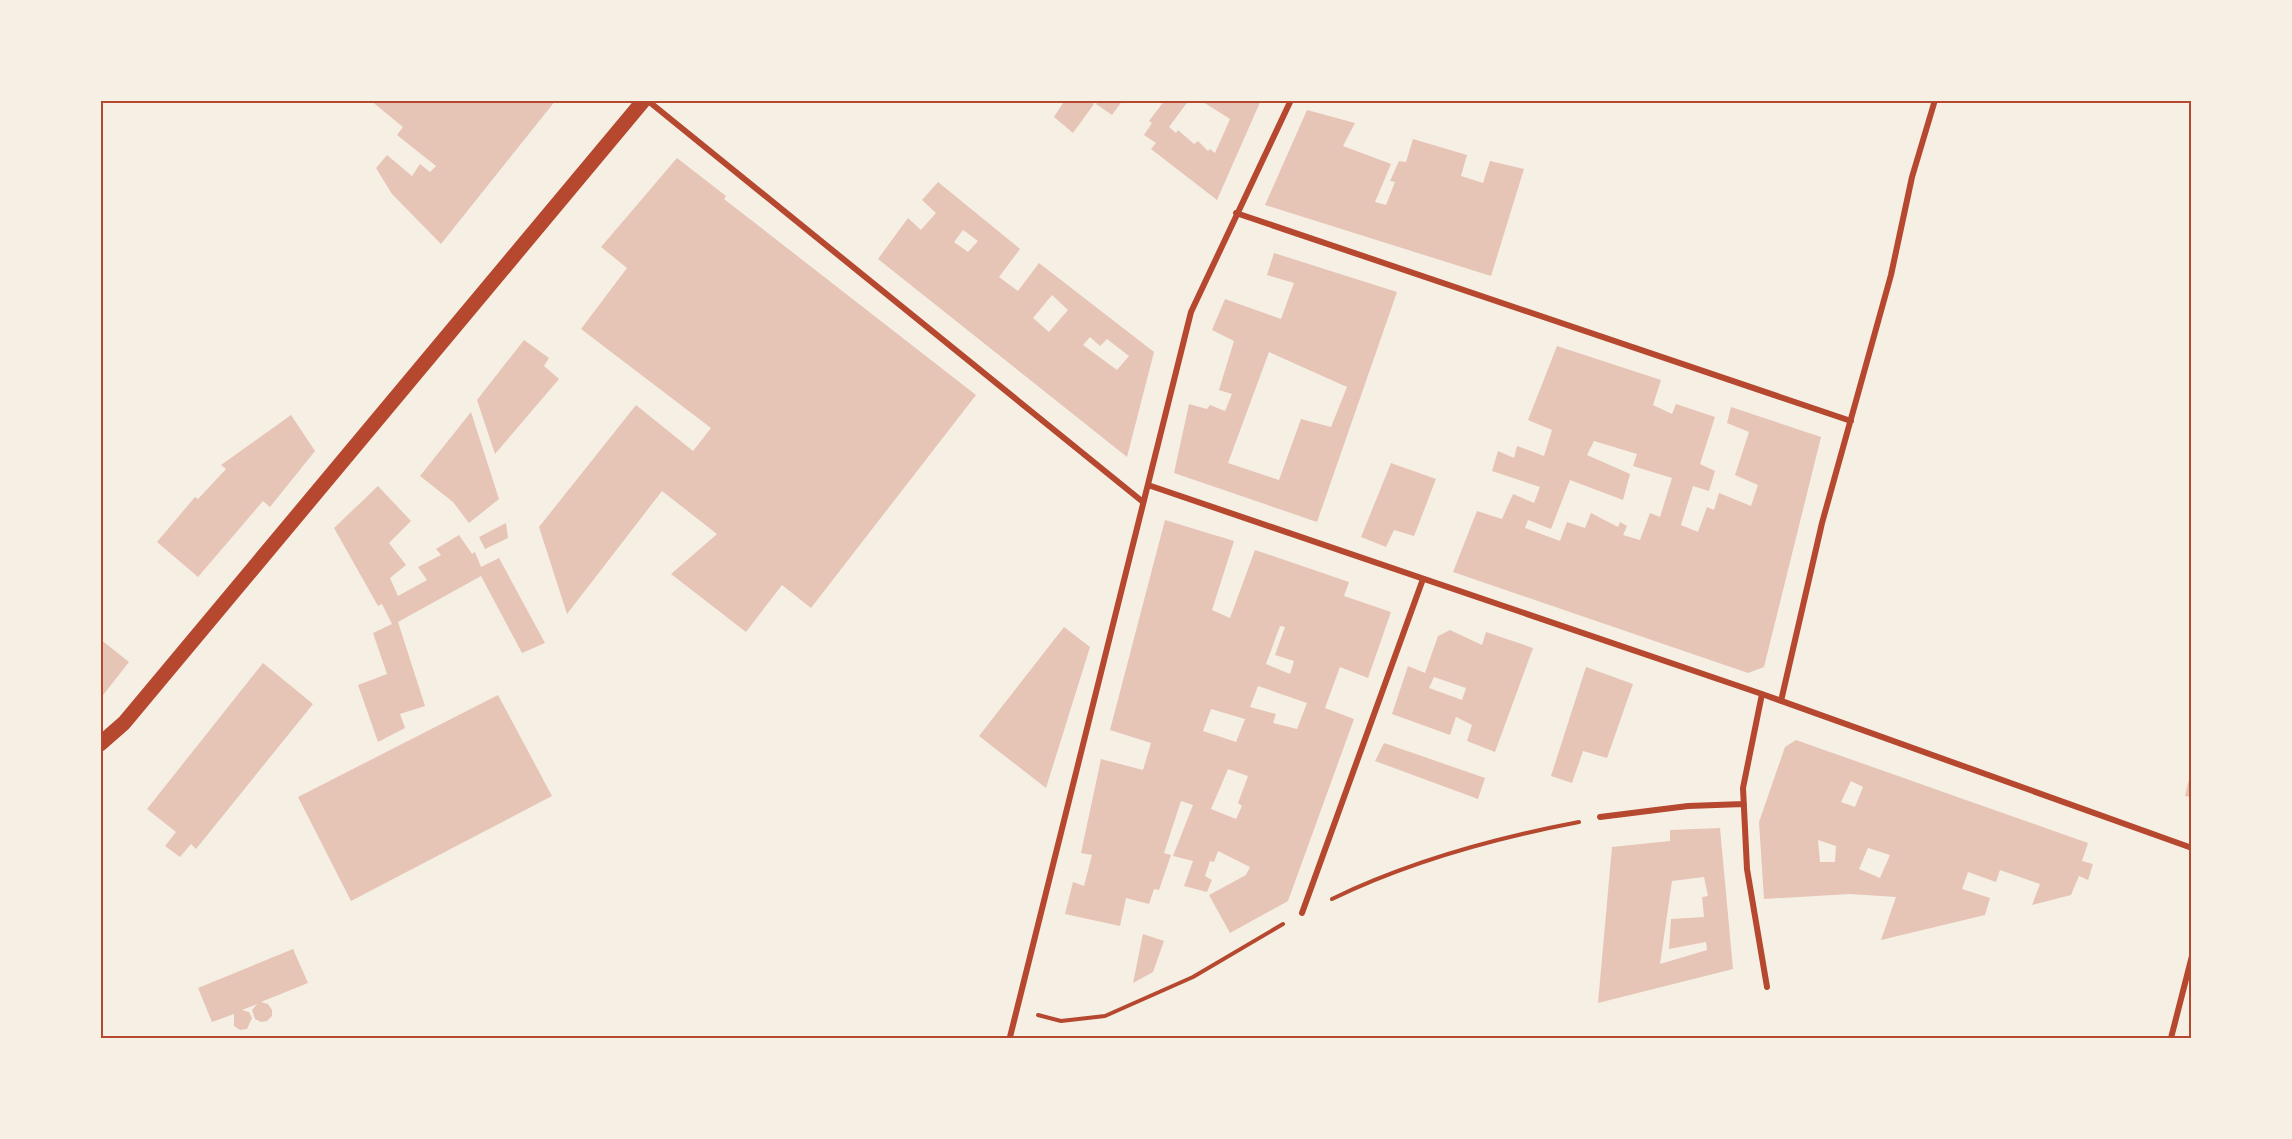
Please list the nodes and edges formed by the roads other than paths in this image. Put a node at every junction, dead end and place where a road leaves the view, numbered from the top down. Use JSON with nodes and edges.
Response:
{"nodes":[{"id":1,"x":645,"y":100,"type":"edge"},
{"id":2,"x":1291,"y":100,"type":"edge"},
{"id":3,"x":1935,"y":100,"type":"edge"},
{"id":4,"x":1236,"y":213,"type":"junction"},
{"id":5,"x":1851,"y":421,"type":"junction"},
{"id":6,"x":1148,"y":485,"type":"junction"},
{"id":7,"x":1143,"y":502,"type":"junction"},
{"id":8,"x":1423,"y":579,"type":"junction"},
{"id":9,"x":1762,"y":694,"type":"junction"},
{"id":10,"x":1781,"y":701,"type":"junction"},
{"id":11,"x":100,"y":744,"type":"edge"},
{"id":12,"x":1744,"y":804,"type":"junction"},
{"id":13,"x":1600,"y":818,"type":"dead end"},
{"id":14,"x":2192,"y":848,"type":"edge"},
{"id":15,"x":1302,"y":913,"type":"dead end"},
{"id":16,"x":2192,"y":956,"type":"edge"},
{"id":17,"x":1767,"y":987,"type":"dead end"},
{"id":18,"x":1010,"y":1037,"type":"dead end"},
{"id":19,"x":2171,"y":1038,"type":"edge"}],
"edges":[{"from":1,"to":7,"type":"street"},
{"from":1,"to":11,"type":"main road"},
{"from":2,"to":4,"type":"street"},
{"from":3,"to":5,"type":"street"},
{"from":4,"to":5,"type":"street"},
{"from":4,"to":6,"type":"street"},
{"from":5,"to":10,"type":"street"},
{"from":6,"to":7,"type":"street"},
{"from":6,"to":8,"type":"street"},
{"from":7,"to":18,"type":"street"},
{"from":8,"to":9,"type":"street"},
{"from":8,"to":15,"type":"street"},
{"from":9,"to":10,"type":"street"},
{"from":9,"to":12,"type":"street"},
{"from":10,"to":14,"type":"street"},
{"from":12,"to":13,"type":"street"},
{"from":12,"to":17,"type":"street"},
{"from":16,"to":19,"type":"street"}]}
